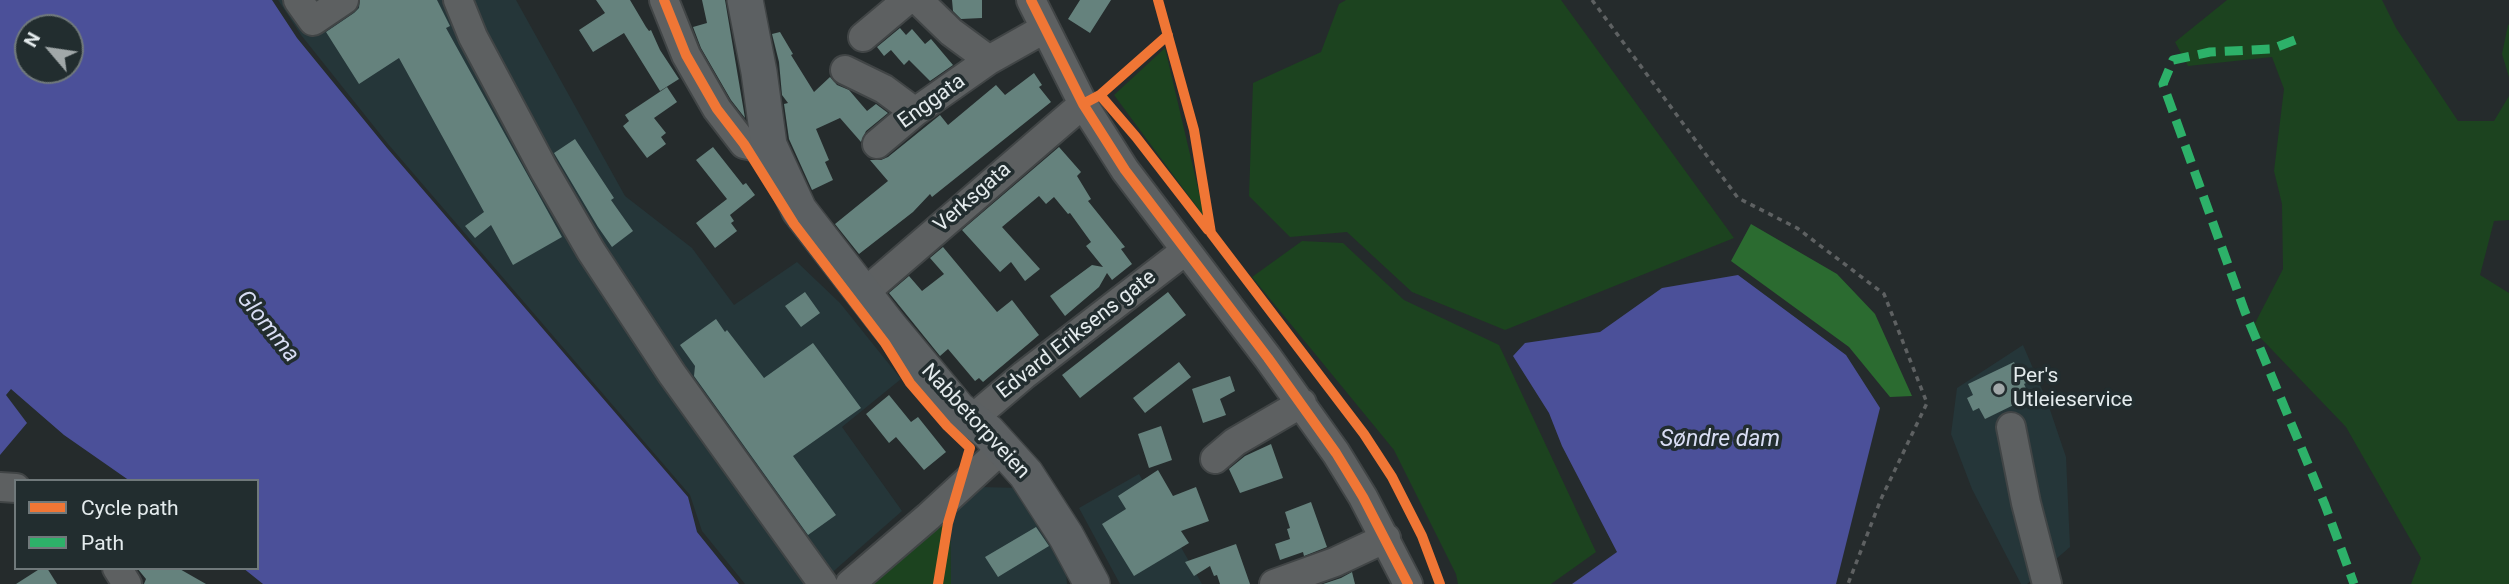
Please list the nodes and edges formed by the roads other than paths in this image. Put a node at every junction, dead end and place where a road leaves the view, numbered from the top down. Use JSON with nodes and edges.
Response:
{"nodes":[{"id":1,"x":298,"y":0,"type":"edge"},
{"id":2,"x":344,"y":0,"type":"edge"},
{"id":3,"x":458,"y":0,"type":"edge"},
{"id":4,"x":664,"y":0,"type":"edge"},
{"id":5,"x":745,"y":0,"type":"edge"},
{"id":6,"x":907,"y":0,"type":"edge"},
{"id":7,"x":918,"y":0,"type":"edge"},
{"id":8,"x":1031,"y":0,"type":"edge"},
{"id":9,"x":1044,"y":29,"type":"junction"},
{"id":10,"x":863,"y":37,"type":"dead end"},
{"id":11,"x":989,"y":60,"type":"junction"},
{"id":12,"x":845,"y":70,"type":"dead end"},
{"id":13,"x":1083,"y":104,"type":"junction"},
{"id":14,"x":915,"y":112,"type":"junction"},
{"id":15,"x":877,"y":144,"type":"dead end"},
{"id":16,"x":769,"y":145,"type":"junction"},
{"id":17,"x":1185,"y":251,"type":"junction"},
{"id":18,"x":864,"y":293,"type":"junction"},
{"id":19,"x":1301,"y":404,"type":"junction"},
{"id":20,"x":971,"y":420,"type":"junction"},
{"id":21,"x":2011,"y":427,"type":"dead end"},
{"id":22,"x":1003,"y":448,"type":"junction"},
{"id":23,"x":1215,"y":459,"type":"dead end"},
{"id":24,"x":1386,"y":538,"type":"junction"},
{"id":25,"x":823,"y":584,"type":"edge"},
{"id":26,"x":850,"y":584,"type":"edge"},
{"id":27,"x":1092,"y":584,"type":"edge"},
{"id":28,"x":1274,"y":584,"type":"edge"},
{"id":29,"x":1408,"y":584,"type":"edge"},
{"id":30,"x":2047,"y":584,"type":"edge"}],
"edges":[{"from":1,"to":2,"type":"street"},
{"from":3,"to":25,"type":"street"},
{"from":4,"to":16,"type":"street"},
{"from":5,"to":16,"type":"main road","name":"Nabbetorpveien"},
{"from":6,"to":10,"type":"street"},
{"from":7,"to":11,"type":"street","name":"Enggata"},
{"from":8,"to":9,"type":"street"},
{"from":9,"to":11,"type":"street","name":"Enggata"},
{"from":9,"to":13,"type":"street"},
{"from":11,"to":14,"type":"street","name":"Enggata"},
{"from":12,"to":14,"type":"street"},
{"from":13,"to":17,"type":"street"},
{"from":13,"to":18,"type":"street","name":"Verksgata"},
{"from":14,"to":15,"type":"street","name":"Enggata"},
{"from":16,"to":18,"type":"main road","name":"Nabbetorpveien"},
{"from":17,"to":19,"type":"street"},
{"from":17,"to":20,"type":"street","name":"Edvard Eriksens gate"},
{"from":18,"to":20,"type":"main road","name":"Nabbetorpveien"},
{"from":19,"to":23,"type":"street"},
{"from":19,"to":24,"type":"street"},
{"from":20,"to":22,"type":"main road","name":"Nabbetorpveien"},
{"from":21,"to":30,"type":"street"},
{"from":22,"to":26,"type":"street"},
{"from":22,"to":27,"type":"main road","name":"Nabbetorpveien"},
{"from":24,"to":28,"type":"street"},
{"from":24,"to":29,"type":"street"}]}
